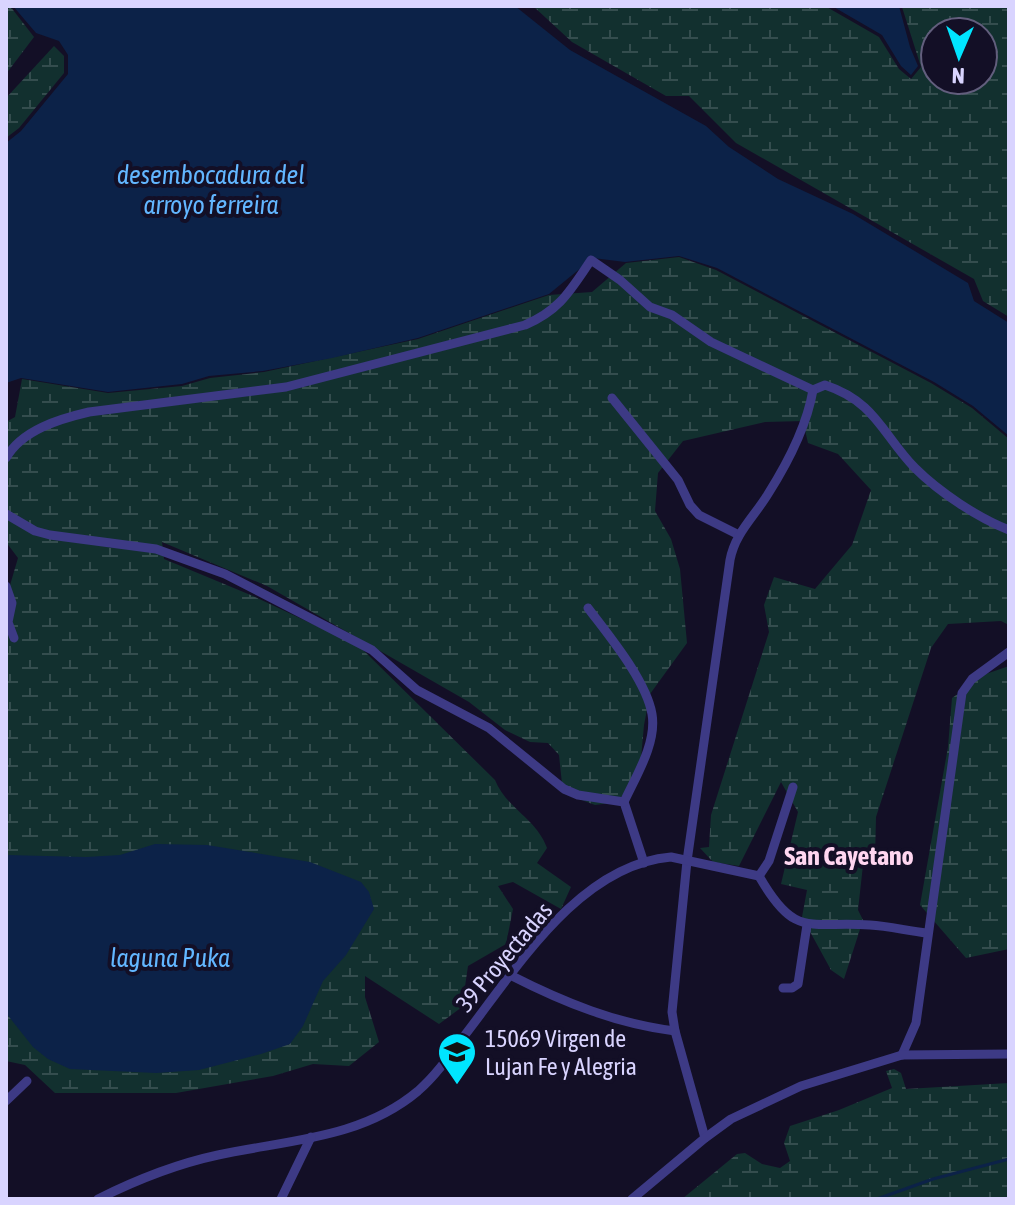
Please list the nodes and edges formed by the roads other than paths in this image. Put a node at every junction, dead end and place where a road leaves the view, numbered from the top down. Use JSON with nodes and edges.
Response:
{"nodes":[{"id":1,"x":813,"y":390,"type":"junction"},
{"id":2,"x":612,"y":398,"type":"dead end"},
{"id":3,"x":6,"y":458,"type":"edge"},
{"id":4,"x":6,"y":514,"type":"edge"},
{"id":5,"x":1009,"y":530,"type":"edge"},
{"id":6,"x":739,"y":535,"type":"junction"},
{"id":7,"x":6,"y":586,"type":"edge"},
{"id":8,"x":588,"y":608,"type":"dead end"},
{"id":9,"x":14,"y":638,"type":"dead end"},
{"id":10,"x":1009,"y":652,"type":"edge"},
{"id":11,"x":793,"y":787,"type":"dead end"},
{"id":12,"x":624,"y":802,"type":"junction"},
{"id":13,"x":687,"y":861,"type":"junction"},
{"id":14,"x":644,"y":863,"type":"junction"},
{"id":15,"x":759,"y":876,"type":"junction"},
{"id":16,"x":807,"y":925,"type":"junction"},
{"id":17,"x":927,"y":933,"type":"junction"},
{"id":18,"x":512,"y":976,"type":"junction"},
{"id":19,"x":783,"y":988,"type":"dead end"},
{"id":20,"x":675,"y":1031,"type":"junction"},
{"id":21,"x":1009,"y":1054,"type":"edge"},
{"id":22,"x":902,"y":1055,"type":"junction"},
{"id":23,"x":27,"y":1081,"type":"dead end"},
{"id":24,"x":6,"y":1101,"type":"edge"},
{"id":25,"x":311,"y":1137,"type":"junction"},
{"id":26,"x":705,"y":1138,"type":"junction"},
{"id":27,"x":98,"y":1199,"type":"edge"},
{"id":28,"x":281,"y":1199,"type":"edge"},
{"id":29,"x":632,"y":1199,"type":"edge"}],
"edges":[{"from":1,"to":3,"type":"street"},
{"from":1,"to":5,"type":"street"},
{"from":1,"to":6,"type":"street"},
{"from":2,"to":6,"type":"street"},
{"from":4,"to":12,"type":"street"},
{"from":6,"to":13,"type":"street"},
{"from":7,"to":9,"type":"street"},
{"from":8,"to":12,"type":"street"},
{"from":10,"to":17,"type":"street"},
{"from":11,"to":15,"type":"street"},
{"from":12,"to":14,"type":"street"},
{"from":13,"to":14,"type":"street","name":"39 Proyectadas"},
{"from":13,"to":15,"type":"street","name":"39 Proyectadas"},
{"from":13,"to":20,"type":"street"},
{"from":14,"to":18,"type":"street","name":"39 Proyectadas"},
{"from":15,"to":16,"type":"street"},
{"from":16,"to":17,"type":"street"},
{"from":16,"to":19,"type":"street"},
{"from":17,"to":22,"type":"street"},
{"from":18,"to":20,"type":"street"},
{"from":18,"to":25,"type":"street","name":"39 Proyectadas"},
{"from":20,"to":26,"type":"street"},
{"from":21,"to":22,"type":"street"},
{"from":22,"to":26,"type":"street"},
{"from":23,"to":24,"type":"street"},
{"from":25,"to":27,"type":"street","name":"39 Proyectadas"},
{"from":25,"to":28,"type":"street"},
{"from":26,"to":29,"type":"street"}]}
